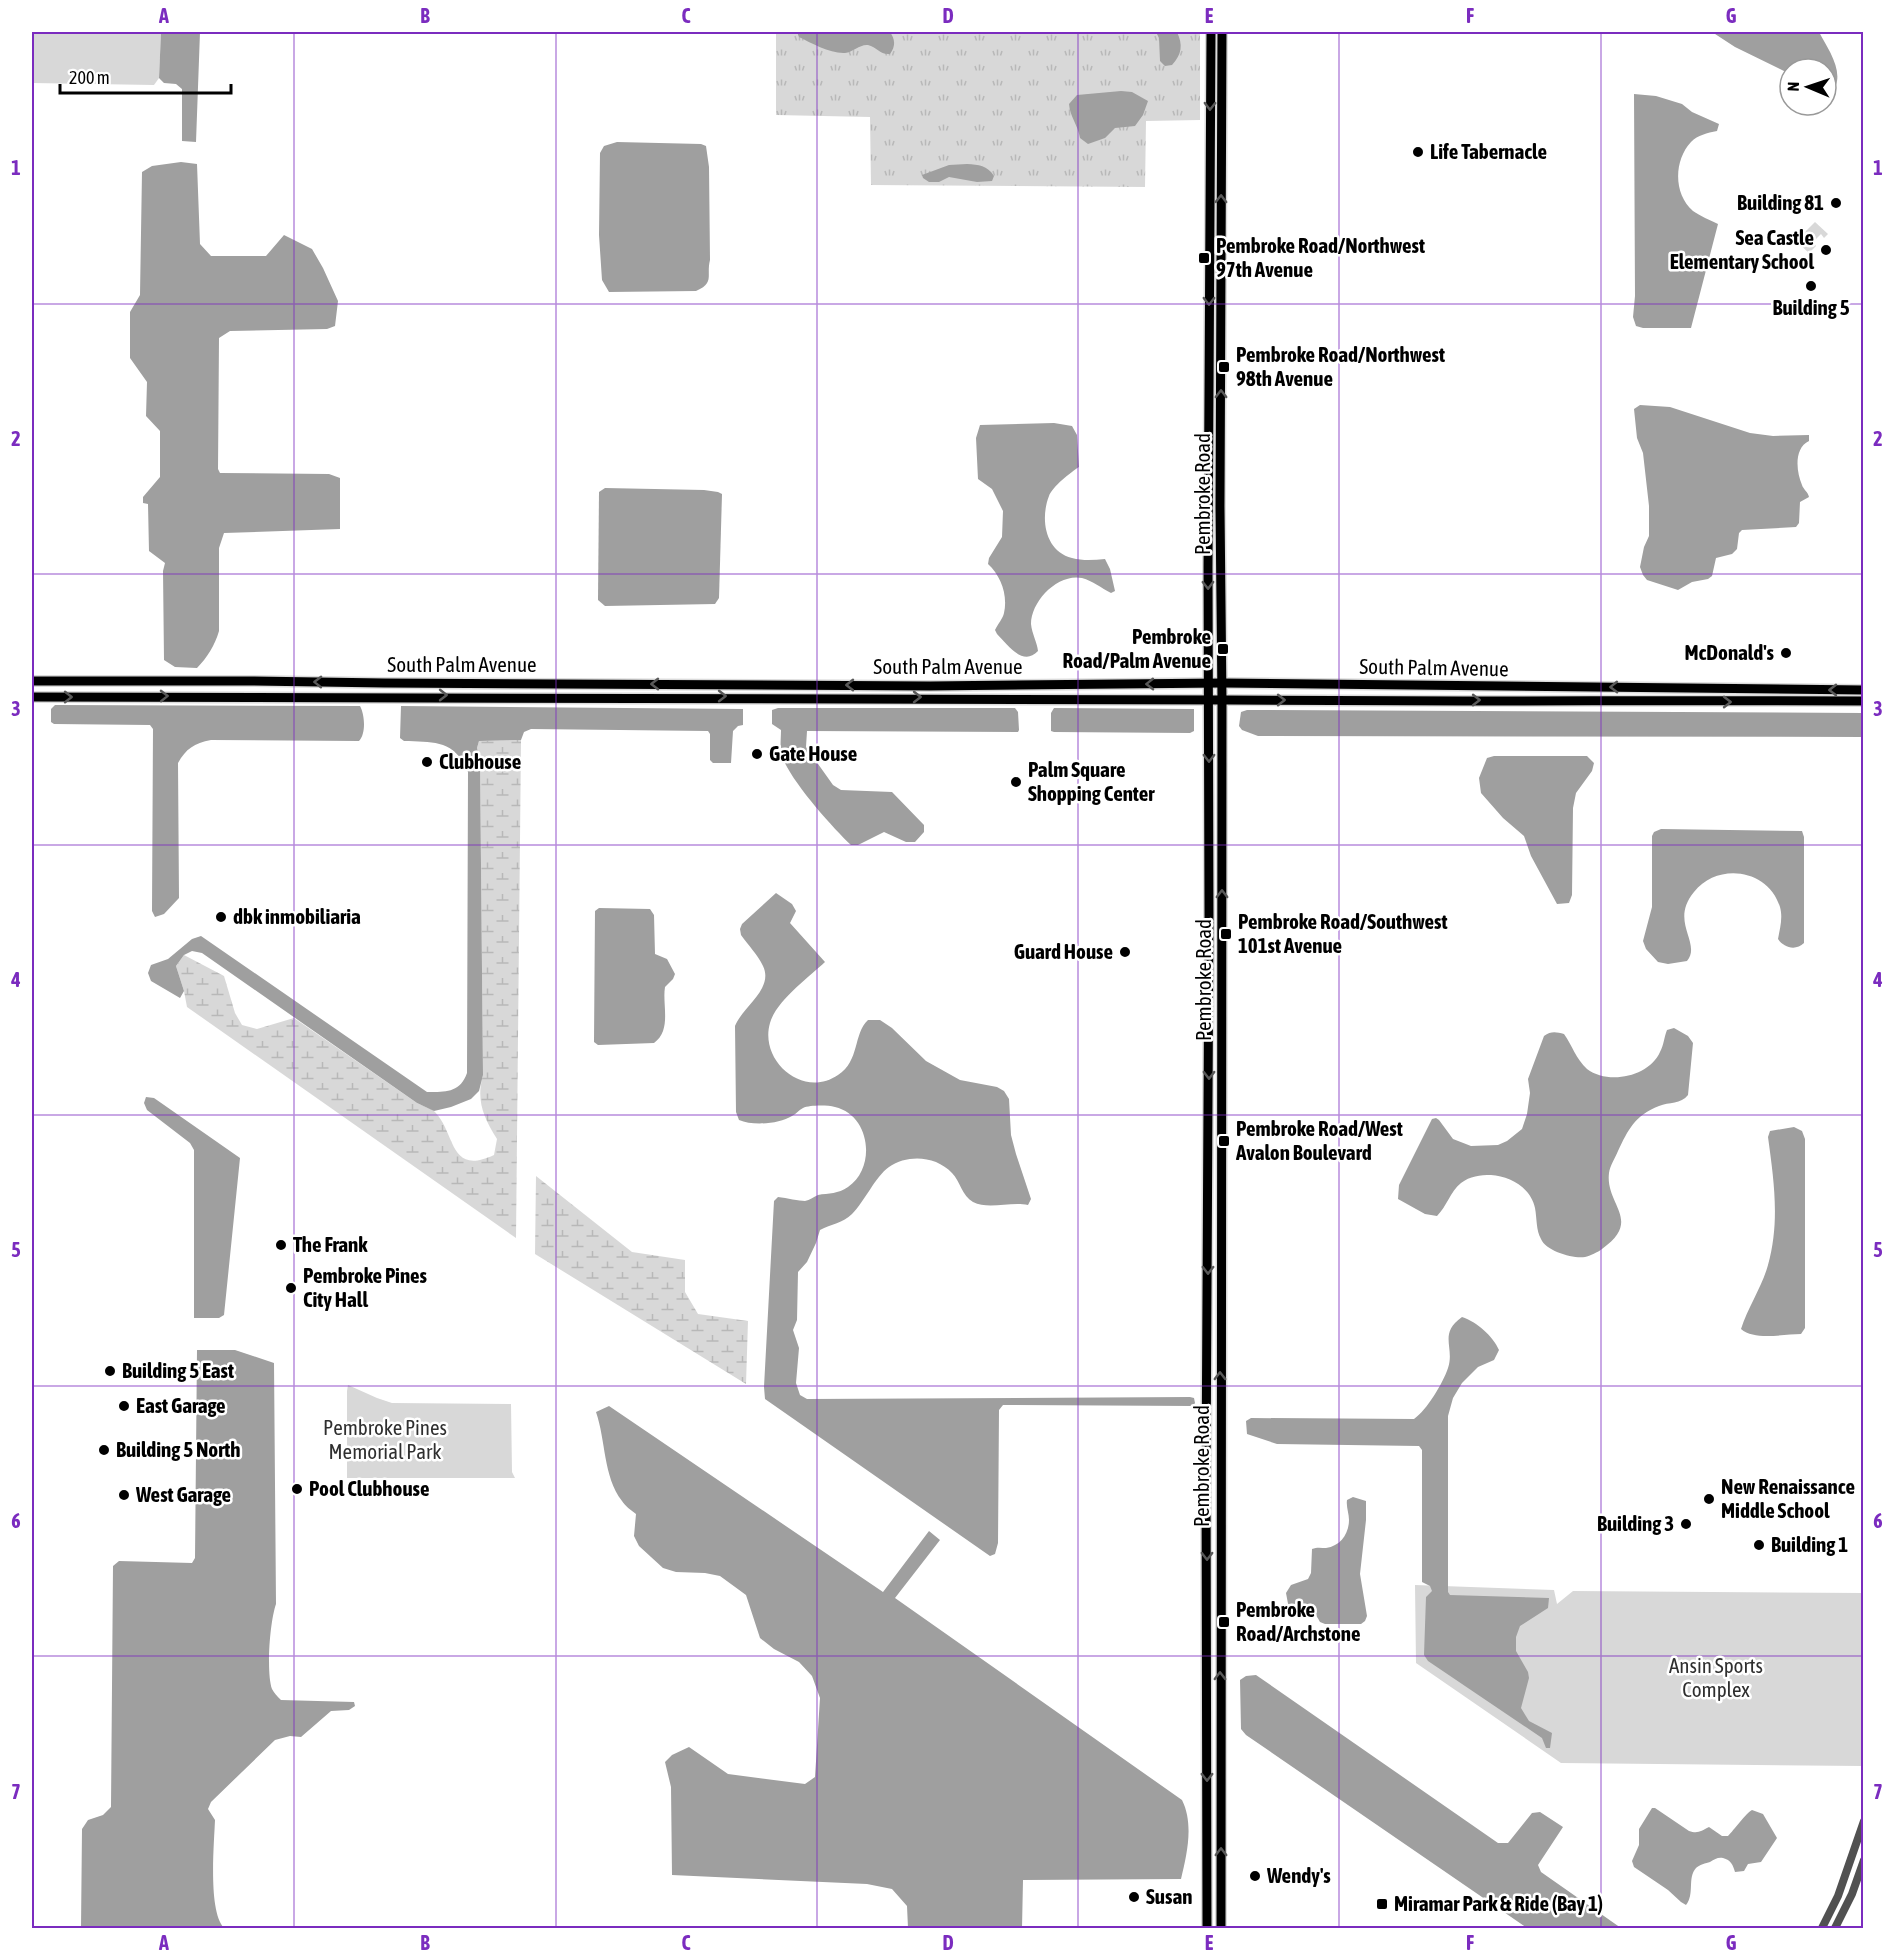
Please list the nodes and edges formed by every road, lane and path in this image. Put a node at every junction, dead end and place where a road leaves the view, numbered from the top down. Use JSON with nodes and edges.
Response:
{"nodes":[{"id":1,"x":1210,"y":32,"type":"edge"},
{"id":2,"x":1222,"y":32,"type":"edge"},
{"id":3,"x":32,"y":681,"type":"edge"},
{"id":4,"x":1209,"y":683,"type":"junction"},
{"id":5,"x":1222,"y":683,"type":"junction"},
{"id":6,"x":1863,"y":690,"type":"edge"},
{"id":7,"x":32,"y":697,"type":"edge"},
{"id":8,"x":1209,"y":699,"type":"junction"},
{"id":9,"x":1222,"y":700,"type":"junction"},
{"id":10,"x":1863,"y":701,"type":"edge"},
{"id":11,"x":1207,"y":1718,"type":"junction"},
{"id":12,"x":1220,"y":1719,"type":"junction"},
{"id":13,"x":1863,"y":1821,"type":"edge"},
{"id":14,"x":1863,"y":1860,"type":"edge"},
{"id":15,"x":1207,"y":1910,"type":"junction"},
{"id":16,"x":1221,"y":1911,"type":"junction"},
{"id":17,"x":1207,"y":1929,"type":"edge"},
{"id":18,"x":1221,"y":1929,"type":"edge"},
{"id":19,"x":1822,"y":1929,"type":"edge"},
{"id":20,"x":1835,"y":1929,"type":"edge"}],
"edges":[{"from":1,"to":4,"type":"main road","name":"Pembroke Road","one_way":true},
{"from":5,"to":2,"type":"main road","name":"Pembroke Road","one_way":true},
{"from":4,"to":3,"type":"main road","name":"South Palm Avenue","one_way":true},
{"from":4,"to":5,"type":"main road","name":"South Palm Avenue"},
{"from":4,"to":8,"type":"main road","name":"Pembroke Road"},
{"from":6,"to":5,"type":"main road","name":"South Palm Avenue","one_way":true},
{"from":5,"to":9,"type":"main road","name":"Pembroke Road"},
{"from":7,"to":8,"type":"main road","name":"South Palm Avenue","one_way":true},
{"from":8,"to":9,"type":"main road","name":"South Palm Avenue"},
{"from":8,"to":11,"type":"main road","name":"Pembroke Road","one_way":true},
{"from":9,"to":10,"type":"main road","name":"South Palm Avenue","one_way":true},
{"from":12,"to":9,"type":"main road","name":"Pembroke Road","one_way":true},
{"from":11,"to":12,"type":"main road"},
{"from":11,"to":15,"type":"main road","name":"Pembroke Road","one_way":true},
{"from":16,"to":12,"type":"main road","name":"Pembroke Road","one_way":true},
{"from":13,"to":19,"type":"street"},
{"from":14,"to":20,"type":"street"},
{"from":15,"to":16,"type":"main road"},
{"from":15,"to":17,"type":"main road","name":"Pembroke Road"},
{"from":16,"to":18,"type":"main road","name":"Pembroke Road"}]}
